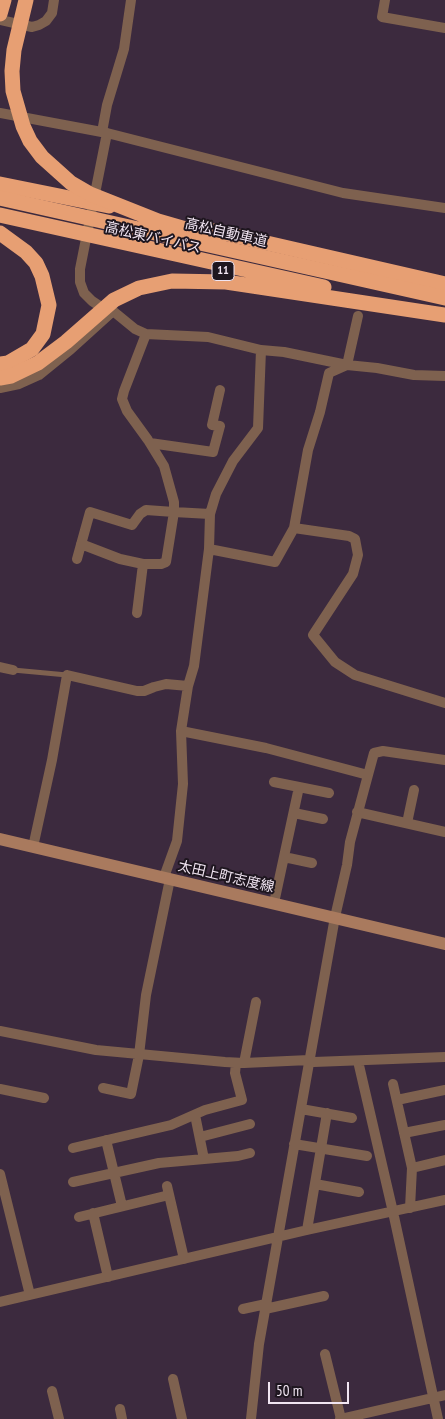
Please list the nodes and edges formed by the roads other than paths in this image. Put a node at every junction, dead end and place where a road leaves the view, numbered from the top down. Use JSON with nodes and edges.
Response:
{"nodes":[{"id":1,"x":4,"y":0,"type":"edge"},
{"id":2,"x":26,"y":0,"type":"edge"},
{"id":3,"x":54,"y":0,"type":"edge"},
{"id":4,"x":132,"y":0,"type":"edge"},
{"id":5,"x":386,"y":0,"type":"edge"},
{"id":6,"x":0,"y":14,"type":"edge"},
{"id":7,"x":0,"y":20,"type":"edge"},
{"id":8,"x":445,"y":28,"type":"edge"},
{"id":9,"x":0,"y":113,"type":"edge"},
{"id":10,"x":104,"y":133,"type":"junction"},
{"id":11,"x":0,"y":184,"type":"edge"},
{"id":12,"x":0,"y":198,"type":"edge"},
{"id":13,"x":94,"y":203,"type":"junction"},
{"id":14,"x":445,"y":208,"type":"edge"},
{"id":15,"x":0,"y":215,"type":"edge"},
{"id":16,"x":0,"y":221,"type":"edge"},
{"id":17,"x":0,"y":233,"type":"edge"},
{"id":18,"x":86,"y":240,"type":"junction"},
{"id":19,"x":229,"y":250,"type":"junction"},
{"id":20,"x":445,"y":284,"type":"edge"},
{"id":21,"x":445,"y":298,"type":"edge"},
{"id":22,"x":113,"y":311,"type":"junction"},
{"id":23,"x":445,"y":314,"type":"edge"},
{"id":24,"x":358,"y":316,"type":"dead end"},
{"id":25,"x":445,"y":322,"type":"edge"},
{"id":26,"x":146,"y":334,"type":"junction"},
{"id":27,"x":261,"y":350,"type":"junction"},
{"id":28,"x":0,"y":364,"type":"edge"},
{"id":29,"x":347,"y":364,"type":"junction"},
{"id":30,"x":445,"y":367,"type":"edge"},
{"id":31,"x":445,"y":376,"type":"edge"},
{"id":32,"x":0,"y":378,"type":"edge"},
{"id":33,"x":0,"y":388,"type":"edge"},
{"id":34,"x":220,"y":390,"type":"dead end"},
{"id":35,"x":150,"y":443,"type":"junction"},
{"id":36,"x":174,"y":512,"type":"junction"},
{"id":37,"x":210,"y":514,"type":"junction"},
{"id":38,"x":294,"y":528,"type":"junction"},
{"id":39,"x":81,"y":544,"type":"junction"},
{"id":40,"x":210,"y":549,"type":"junction"},
{"id":41,"x":77,"y":559,"type":"dead end"},
{"id":42,"x":143,"y":564,"type":"junction"},
{"id":43,"x":137,"y":613,"type":"dead end"},
{"id":44,"x":0,"y":667,"type":"edge"},
{"id":45,"x":12,"y":670,"type":"joint"},
{"id":46,"x":68,"y":675,"type":"junction"},
{"id":47,"x":188,"y":686,"type":"junction"},
{"id":48,"x":445,"y":703,"type":"edge"},
{"id":49,"x":181,"y":731,"type":"junction"},
{"id":50,"x":445,"y":760,"type":"edge"},
{"id":51,"x":368,"y":775,"type":"junction"},
{"id":52,"x":274,"y":782,"type":"dead end"},
{"id":53,"x":299,"y":787,"type":"junction"},
{"id":54,"x":414,"y":790,"type":"dead end"},
{"id":55,"x":329,"y":793,"type":"dead end"},
{"id":56,"x":357,"y":812,"type":"junction"},
{"id":57,"x":294,"y":813,"type":"junction"},
{"id":58,"x":323,"y":819,"type":"dead end"},
{"id":59,"x":407,"y":823,"type":"junction"},
{"id":60,"x":445,"y":832,"type":"edge"},
{"id":61,"x":0,"y":839,"type":"edge"},
{"id":62,"x":33,"y":847,"type":"junction"},
{"id":63,"x":284,"y":857,"type":"junction"},
{"id":64,"x":312,"y":863,"type":"dead end"},
{"id":65,"x":167,"y":878,"type":"junction"},
{"id":66,"x":274,"y":903,"type":"junction"},
{"id":67,"x":335,"y":917,"type":"junction"},
{"id":68,"x":445,"y":944,"type":"edge"},
{"id":69,"x":256,"y":1002,"type":"dead end"},
{"id":70,"x":0,"y":1031,"type":"edge"},
{"id":71,"x":139,"y":1055,"type":"junction"},
{"id":72,"x":445,"y":1057,"type":"edge"},
{"id":73,"x":309,"y":1060,"type":"junction"},
{"id":74,"x":358,"y":1061,"type":"junction"},
{"id":75,"x":240,"y":1063,"type":"junction"},
{"id":76,"x":393,"y":1084,"type":"dead end"},
{"id":77,"x":103,"y":1088,"type":"dead end"},
{"id":78,"x":0,"y":1090,"type":"edge"},
{"id":79,"x":445,"y":1090,"type":"edge"},
{"id":80,"x":44,"y":1098,"type":"dead end"},
{"id":81,"x":397,"y":1100,"type":"junction"},
{"id":82,"x":301,"y":1109,"type":"junction"},
{"id":83,"x":327,"y":1114,"type":"junction"},
{"id":84,"x":195,"y":1115,"type":"junction"},
{"id":85,"x":352,"y":1118,"type":"dead end"},
{"id":86,"x":250,"y":1124,"type":"dead end"},
{"id":87,"x":445,"y":1125,"type":"edge"},
{"id":88,"x":404,"y":1133,"type":"junction"},
{"id":89,"x":200,"y":1137,"type":"junction"},
{"id":90,"x":106,"y":1140,"type":"junction"},
{"id":91,"x":294,"y":1144,"type":"junction"},
{"id":92,"x":73,"y":1148,"type":"dead end"},
{"id":93,"x":321,"y":1148,"type":"junction"},
{"id":94,"x":250,"y":1153,"type":"dead end"},
{"id":95,"x":367,"y":1156,"type":"dead end"},
{"id":96,"x":204,"y":1159,"type":"junction"},
{"id":97,"x":445,"y":1160,"type":"edge"},
{"id":98,"x":412,"y":1168,"type":"junction"},
{"id":99,"x":114,"y":1173,"type":"junction"},
{"id":100,"x":0,"y":1174,"type":"edge"},
{"id":101,"x":73,"y":1182,"type":"dead end"},
{"id":102,"x":315,"y":1184,"type":"junction"},
{"id":103,"x":359,"y":1192,"type":"dead end"},
{"id":104,"x":445,"y":1200,"type":"edge"},
{"id":105,"x":122,"y":1206,"type":"junction"},
{"id":106,"x":410,"y":1208,"type":"junction"},
{"id":107,"x":393,"y":1212,"type":"junction"},
{"id":108,"x":92,"y":1213,"type":"junction"},
{"id":109,"x":79,"y":1217,"type":"dead end"},
{"id":110,"x":307,"y":1230,"type":"junction"},
{"id":111,"x":278,"y":1237,"type":"junction"},
{"id":112,"x":184,"y":1259,"type":"junction"},
{"id":113,"x":108,"y":1277,"type":"junction"},
{"id":114,"x":30,"y":1295,"type":"junction"},
{"id":115,"x":324,"y":1296,"type":"dead end"},
{"id":116,"x":0,"y":1302,"type":"edge"},
{"id":117,"x":266,"y":1307,"type":"junction"},
{"id":118,"x":243,"y":1309,"type":"dead end"},
{"id":119,"x":326,"y":1354,"type":"dead end"},
{"id":120,"x":173,"y":1379,"type":"dead end"},
{"id":121,"x":52,"y":1391,"type":"dead end"},
{"id":122,"x":445,"y":1395,"type":"edge"},
{"id":123,"x":433,"y":1398,"type":"junction"},
{"id":124,"x":59,"y":1419,"type":"edge"},
{"id":125,"x":182,"y":1419,"type":"edge"},
{"id":126,"x":251,"y":1419,"type":"edge"},
{"id":127,"x":340,"y":1419,"type":"edge"},
{"id":128,"x":438,"y":1419,"type":"edge"}],
"edges":[{"from":1,"to":6,"type":"highway"},
{"from":2,"to":19,"type":"highway","bridge":true},
{"from":3,"to":7,"type":"street"},
{"from":4,"to":10,"type":"street"},
{"from":5,"to":8,"type":"street"},
{"from":9,"to":10,"type":"street"},
{"from":10,"to":13,"type":"street"},
{"from":10,"to":14,"type":"street"},
{"from":11,"to":13,"type":"highway","name":"高松東バイパス"},
{"from":12,"to":19,"type":"highway","name":"高松自動車道","bridge":true},
{"from":13,"to":18,"type":"street"},
{"from":13,"to":20,"type":"highway","name":"高松東バイパス"},
{"from":15,"to":23,"type":"highway","bridge":true},
{"from":16,"to":18,"type":"highway","name":"高松東バイパス","number":"11"},
{"from":17,"to":28,"type":"highway"},
{"from":18,"to":22,"type":"street"},
{"from":18,"to":25,"type":"highway","name":"高松東バイパス","number":"11"},
{"from":19,"to":21,"type":"highway","name":"高松自動車道","bridge":true},
{"from":22,"to":26,"type":"street"},
{"from":22,"to":33,"type":"street"},
{"from":23,"to":32,"type":"highway","bridge":true},
{"from":24,"to":29,"type":"street"},
{"from":26,"to":27,"type":"street"},
{"from":26,"to":35,"type":"street"},
{"from":27,"to":29,"type":"street"},
{"from":27,"to":37,"type":"street"},
{"from":29,"to":31,"type":"street"},
{"from":29,"to":38,"type":"street"},
{"from":30,"to":31,"type":"street"},
{"from":34,"to":35,"type":"street"},
{"from":35,"to":36,"type":"street"},
{"from":36,"to":37,"type":"street"},
{"from":36,"to":39,"type":"street"},
{"from":36,"to":42,"type":"street"},
{"from":37,"to":40,"type":"street"},
{"from":38,"to":40,"type":"street"},
{"from":38,"to":48,"type":"street"},
{"from":39,"to":41,"type":"street"},
{"from":39,"to":42,"type":"street"},
{"from":40,"to":47,"type":"street"},
{"from":42,"to":43,"type":"street"},
{"from":44,"to":45,"type":"street"},
{"from":45,"to":46,"type":"lane"},
{"from":46,"to":47,"type":"street"},
{"from":46,"to":62,"type":"street"},
{"from":47,"to":49,"type":"street"},
{"from":49,"to":51,"type":"street"},
{"from":49,"to":65,"type":"street"},
{"from":50,"to":51,"type":"street"},
{"from":51,"to":56,"type":"street"},
{"from":52,"to":53,"type":"street"},
{"from":53,"to":55,"type":"street"},
{"from":53,"to":57,"type":"street"},
{"from":54,"to":59,"type":"street"},
{"from":56,"to":59,"type":"street"},
{"from":56,"to":67,"type":"street"},
{"from":57,"to":58,"type":"street"},
{"from":57,"to":63,"type":"street"},
{"from":59,"to":60,"type":"street"},
{"from":61,"to":62,"type":"main road","name":"太田上町志度線"},
{"from":62,"to":65,"type":"main road","name":"太田上町志度線"},
{"from":63,"to":64,"type":"street"},
{"from":63,"to":66,"type":"street"},
{"from":65,"to":66,"type":"main road","name":"太田上町志度線"},
{"from":65,"to":71,"type":"street"},
{"from":66,"to":67,"type":"main road","name":"太田上町志度線"},
{"from":67,"to":68,"type":"main road","name":"太田上町志度線"},
{"from":67,"to":73,"type":"street"},
{"from":69,"to":75,"type":"street"},
{"from":70,"to":71,"type":"street"},
{"from":71,"to":75,"type":"street"},
{"from":71,"to":77,"type":"street"},
{"from":72,"to":74,"type":"street"},
{"from":73,"to":74,"type":"street"},
{"from":73,"to":75,"type":"street"},
{"from":73,"to":82,"type":"street"},
{"from":74,"to":107,"type":"street"},
{"from":75,"to":84,"type":"street"},
{"from":76,"to":81,"type":"street"},
{"from":78,"to":80,"type":"street"},
{"from":79,"to":81,"type":"street"},
{"from":81,"to":88,"type":"street"},
{"from":82,"to":83,"type":"street"},
{"from":82,"to":91,"type":"street"},
{"from":83,"to":85,"type":"street"},
{"from":83,"to":93,"type":"street"},
{"from":84,"to":89,"type":"street"},
{"from":84,"to":90,"type":"street"},
{"from":86,"to":89,"type":"street"},
{"from":87,"to":88,"type":"street"},
{"from":88,"to":98,"type":"street"},
{"from":89,"to":96,"type":"street"},
{"from":90,"to":92,"type":"street"},
{"from":90,"to":99,"type":"street"},
{"from":91,"to":93,"type":"street"},
{"from":91,"to":111,"type":"street"},
{"from":93,"to":95,"type":"street"},
{"from":93,"to":102,"type":"street"},
{"from":94,"to":96,"type":"street"},
{"from":96,"to":99,"type":"street"},
{"from":97,"to":98,"type":"street"},
{"from":98,"to":106,"type":"street"},
{"from":99,"to":101,"type":"street"},
{"from":99,"to":105,"type":"street"},
{"from":100,"to":114,"type":"street"},
{"from":102,"to":103,"type":"street"},
{"from":102,"to":110,"type":"street"},
{"from":104,"to":106,"type":"street"},
{"from":105,"to":108,"type":"street"},
{"from":105,"to":112,"type":"street"},
{"from":106,"to":107,"type":"street"},
{"from":107,"to":110,"type":"street"},
{"from":107,"to":123,"type":"street"},
{"from":108,"to":109,"type":"street"},
{"from":108,"to":113,"type":"street"},
{"from":110,"to":111,"type":"street"},
{"from":111,"to":112,"type":"street"},
{"from":111,"to":117,"type":"street"},
{"from":112,"to":113,"type":"street"},
{"from":113,"to":114,"type":"street"},
{"from":114,"to":116,"type":"street"},
{"from":115,"to":117,"type":"street"},
{"from":117,"to":118,"type":"street"},
{"from":117,"to":126,"type":"street"},
{"from":119,"to":127,"type":"street"},
{"from":120,"to":125,"type":"street"},
{"from":121,"to":124,"type":"street"},
{"from":122,"to":123,"type":"street"},
{"from":123,"to":127,"type":"street"},
{"from":123,"to":128,"type":"street"}]}
